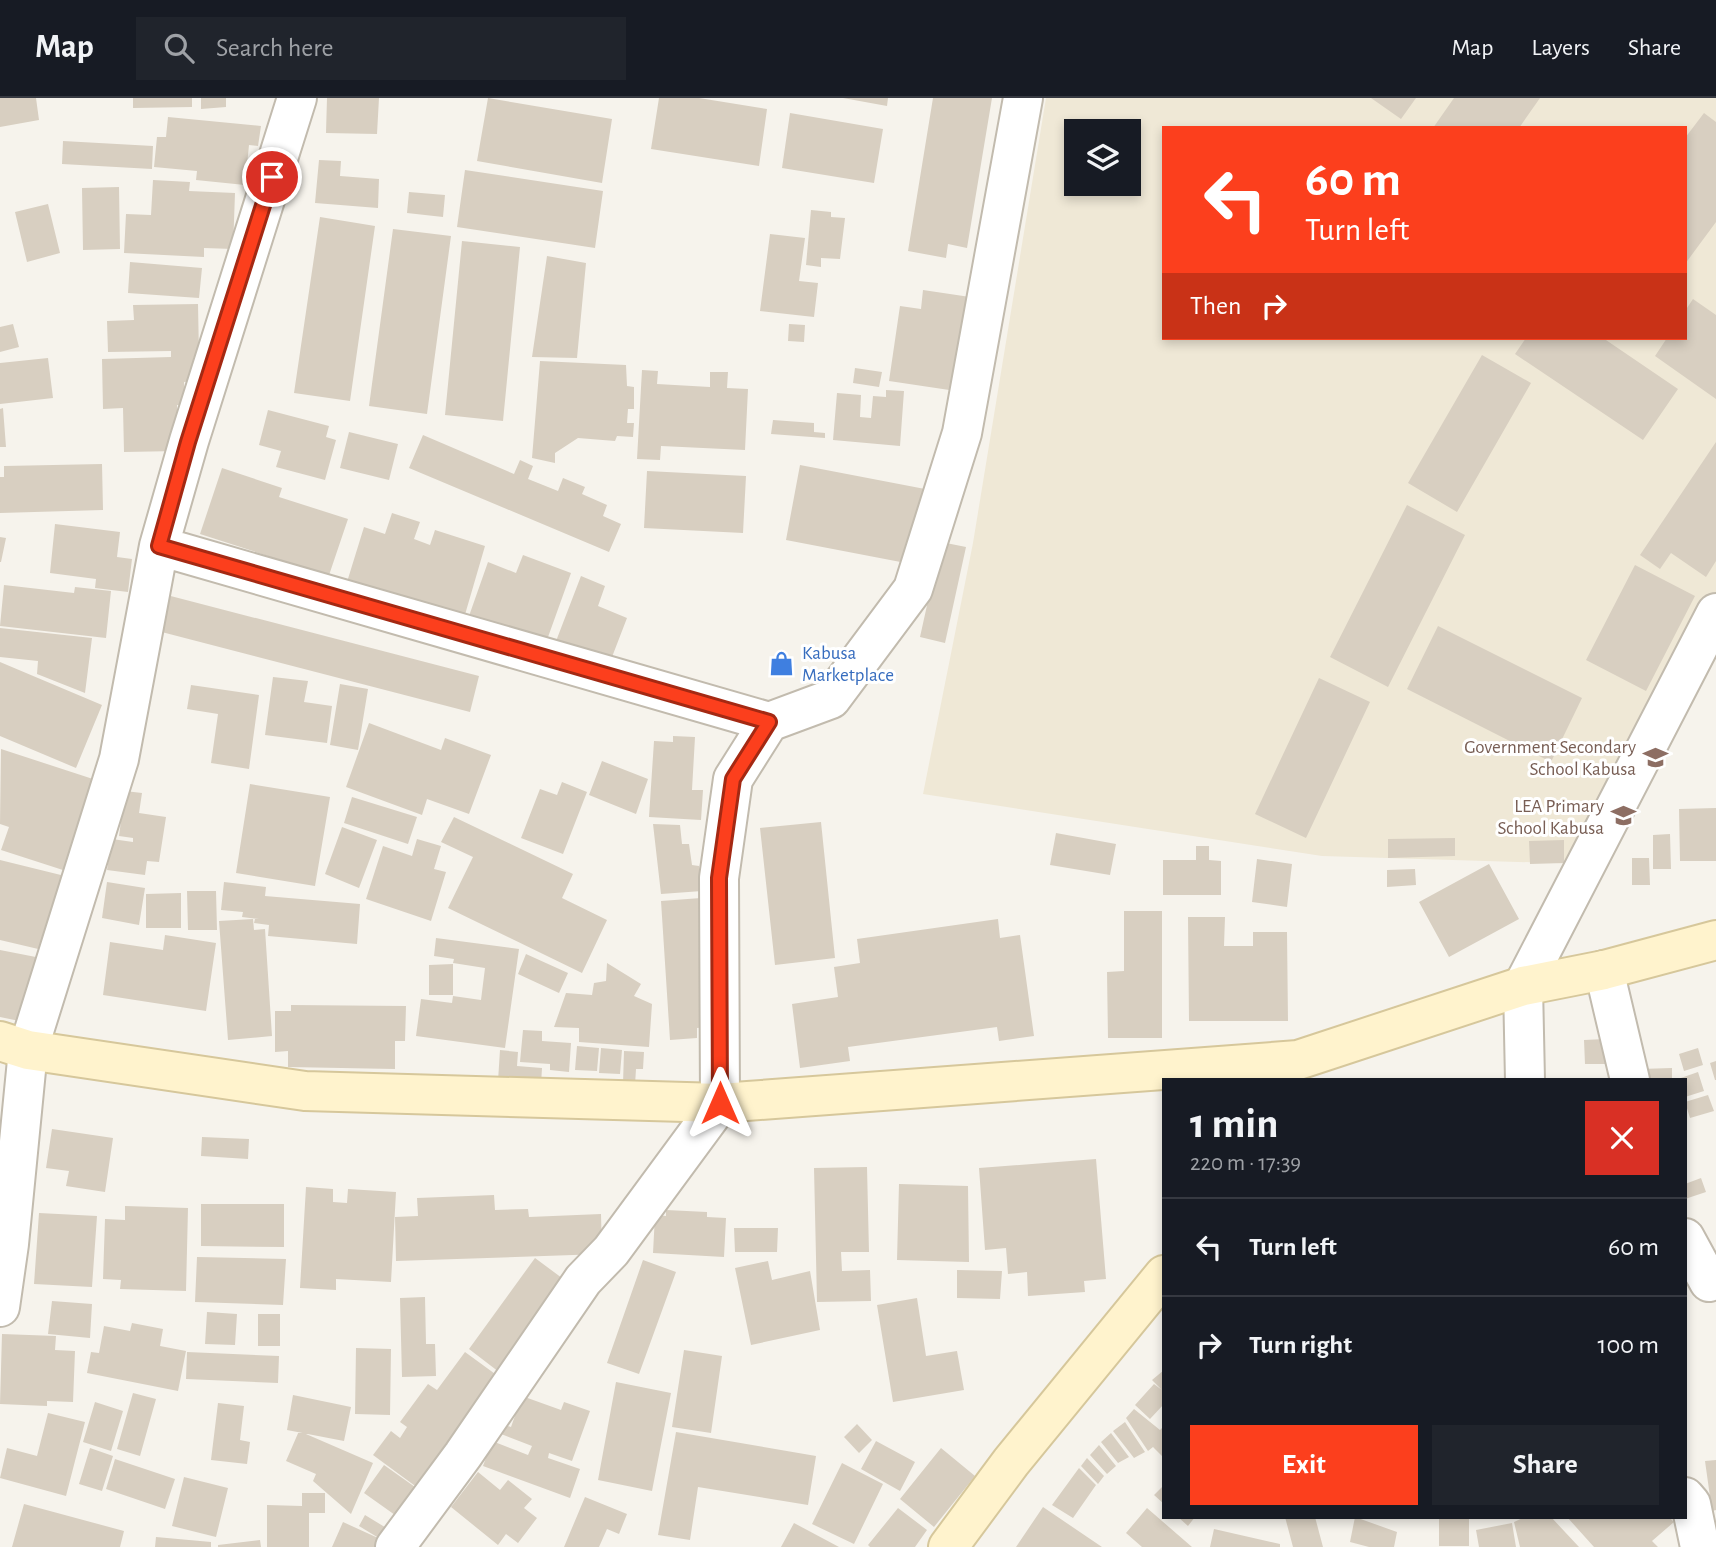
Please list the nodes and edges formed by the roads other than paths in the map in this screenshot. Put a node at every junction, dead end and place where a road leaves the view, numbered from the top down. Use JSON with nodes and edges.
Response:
{"nodes":[{"id":1,"x":297,"y":98,"type":"edge"},
{"id":2,"x":1023,"y":98,"type":"edge"},
{"id":3,"x":159,"y":546,"type":"junction"},
{"id":4,"x":1716,"y":613,"type":"edge"},
{"id":5,"x":769,"y":722,"type":"junction"},
{"id":6,"x":1716,"y":940,"type":"edge"},
{"id":7,"x":1604,"y":970,"type":"junction"},
{"id":8,"x":1522,"y":986,"type":"junction"},
{"id":9,"x":14,"y":1045,"type":"edge"},
{"id":10,"x":1294,"y":1070,"type":"edge"},
{"id":11,"x":1525,"y":1078,"type":"edge"},
{"id":12,"x":1630,"y":1078,"type":"edge"},
{"id":13,"x":720,"y":1103,"type":"junction"},
{"id":14,"x":1687,"y":1242,"type":"edge"},
{"id":15,"x":1162,"y":1277,"type":"edge"},
{"id":16,"x":1709,"y":1282,"type":"dead end"},
{"id":17,"x":0,"y":1307,"type":"edge"},
{"id":18,"x":1687,"y":1499,"type":"edge"},
{"id":19,"x":395,"y":1547,"type":"edge"},
{"id":20,"x":948,"y":1547,"type":"edge"},
{"id":21,"x":1700,"y":1547,"type":"edge"}],
"edges":[{"from":1,"to":3,"type":"street"},
{"from":2,"to":5,"type":"street"},
{"from":3,"to":5,"type":"street"},
{"from":3,"to":9,"type":"street"},
{"from":4,"to":8,"type":"street"},
{"from":5,"to":13,"type":"street"},
{"from":6,"to":7,"type":"street"},
{"from":7,"to":8,"type":"street"},
{"from":7,"to":12,"type":"street"},
{"from":8,"to":10,"type":"street"},
{"from":8,"to":11,"type":"street"},
{"from":9,"to":13,"type":"street"},
{"from":9,"to":17,"type":"street"},
{"from":10,"to":13,"type":"street"},
{"from":13,"to":19,"type":"street"},
{"from":14,"to":16,"type":"street"},
{"from":15,"to":20,"type":"street"},
{"from":18,"to":21,"type":"street"}]}
